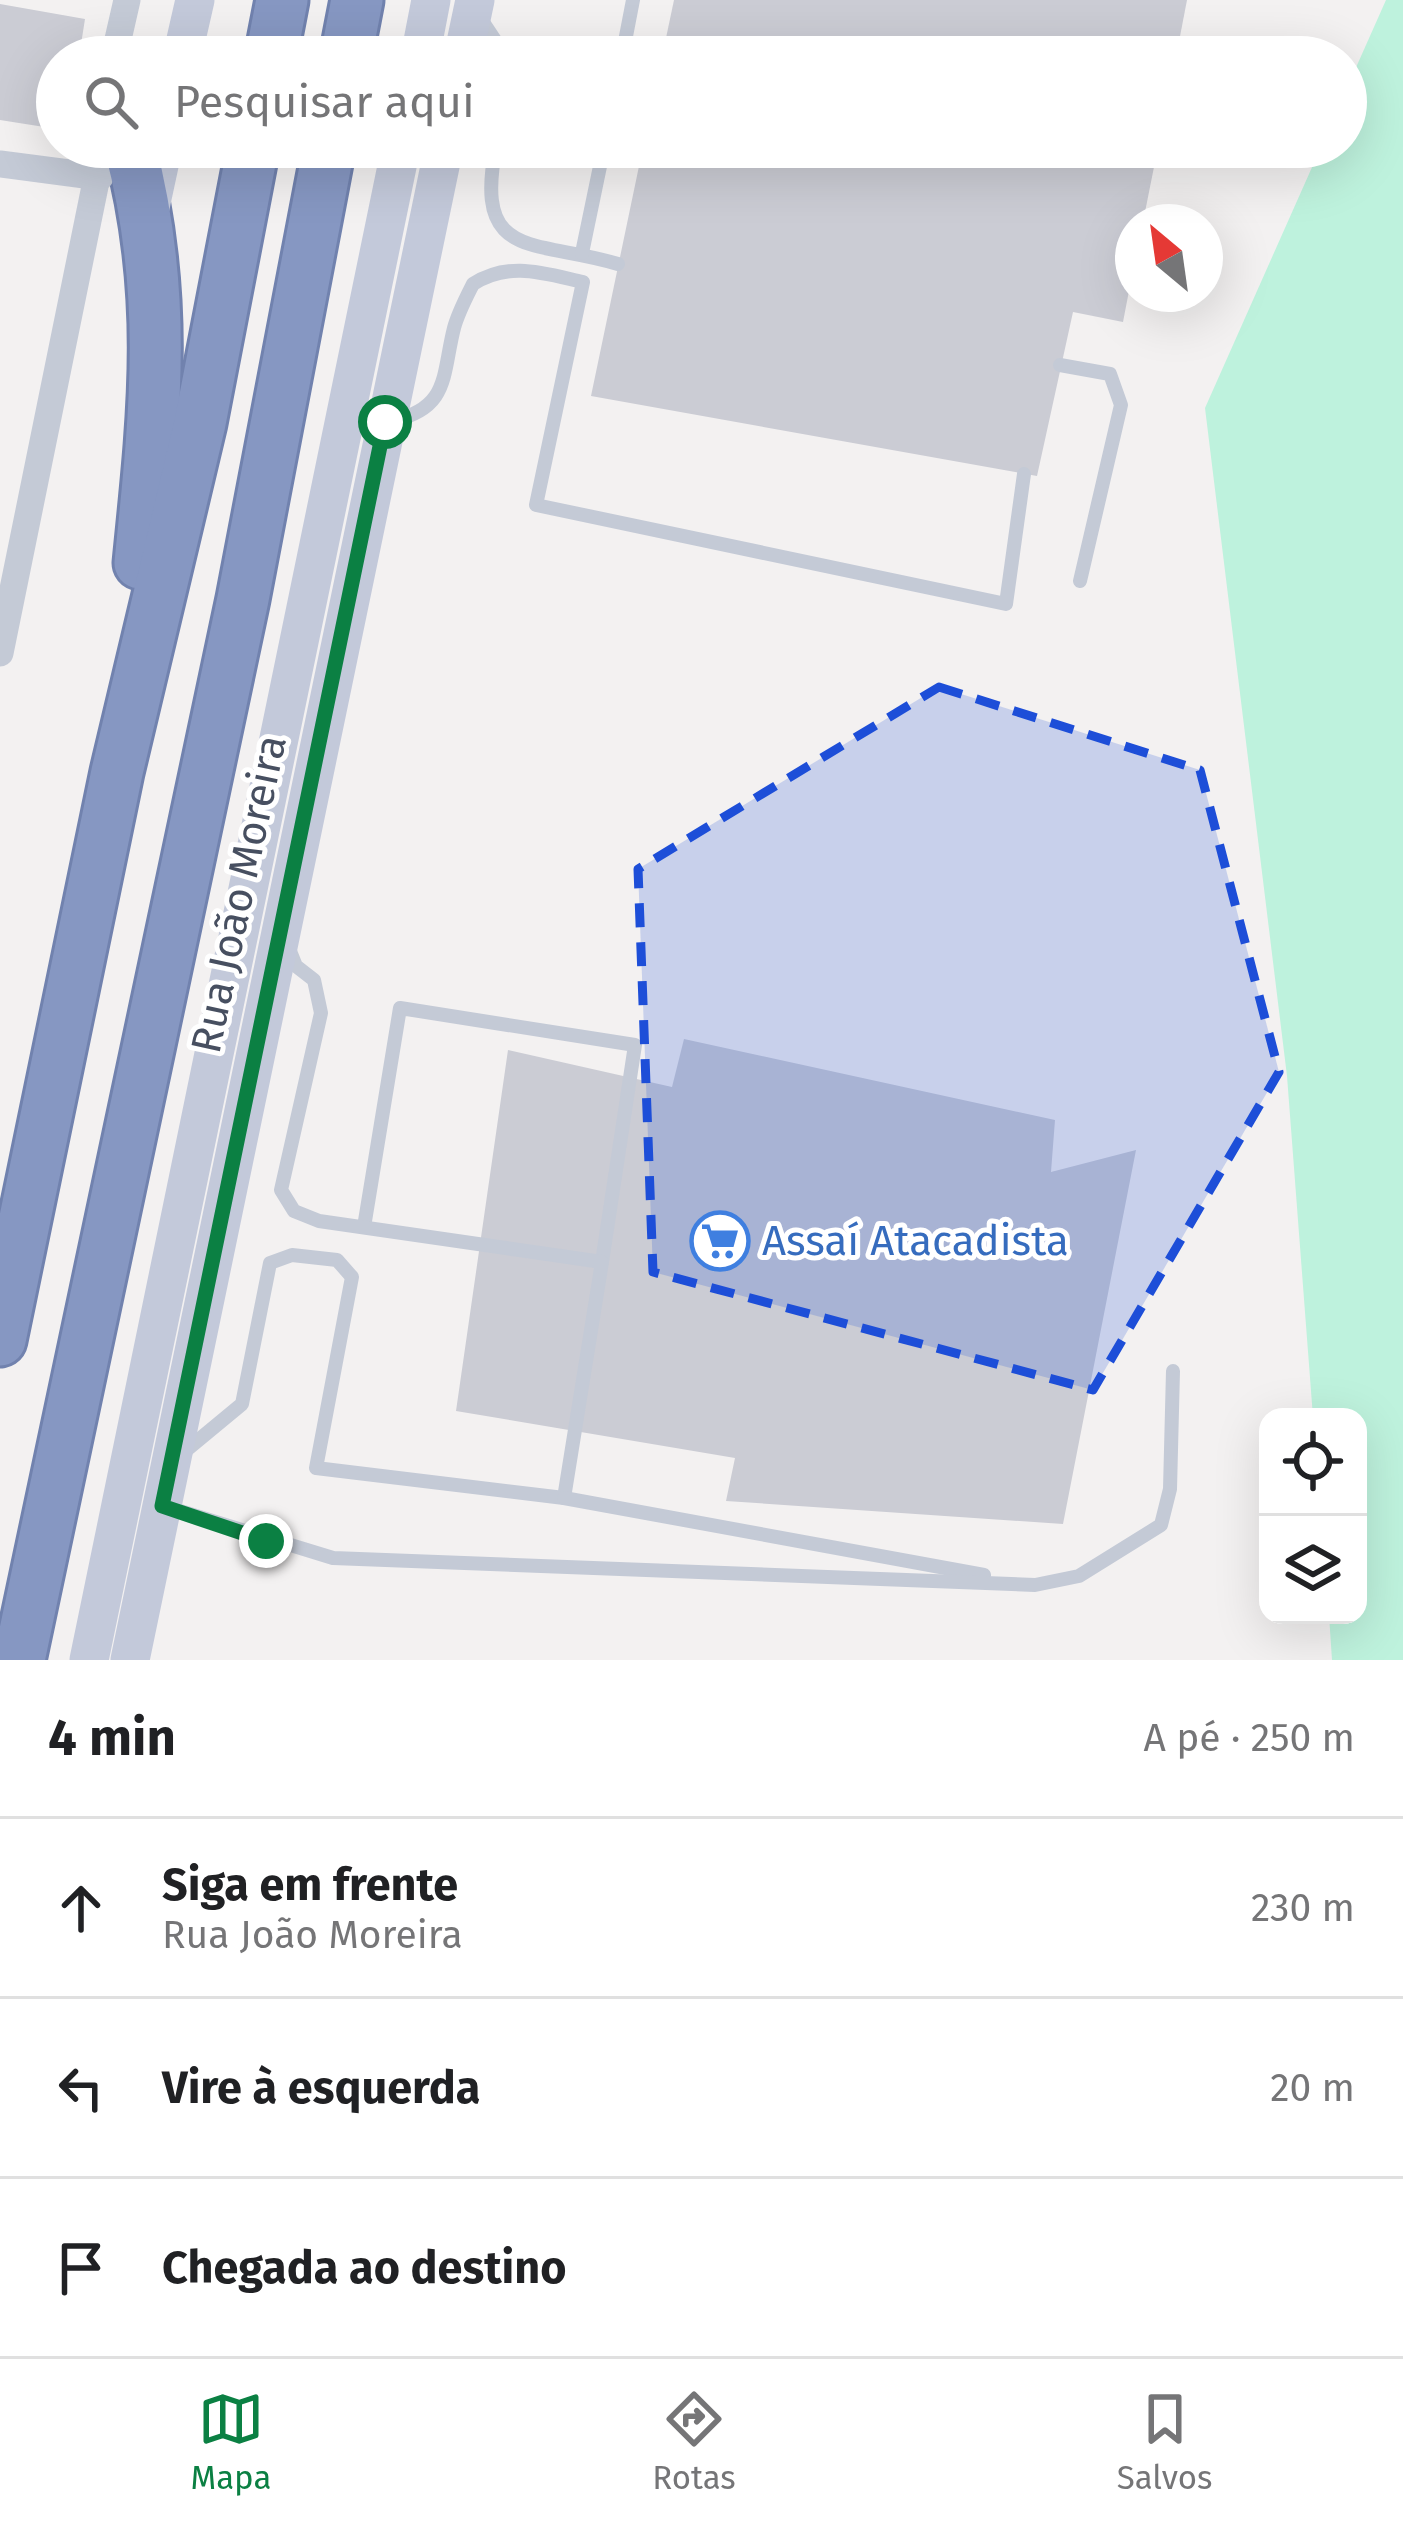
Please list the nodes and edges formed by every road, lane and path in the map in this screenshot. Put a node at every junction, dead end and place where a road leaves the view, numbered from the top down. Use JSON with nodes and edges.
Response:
{"nodes":[{"id":1,"x":127,"y":0,"type":"edge"},
{"id":2,"x":194,"y":0,"type":"edge"},
{"id":3,"x":282,"y":0,"type":"edge"},
{"id":4,"x":357,"y":0,"type":"edge"},
{"id":5,"x":431,"y":0,"type":"edge"},
{"id":6,"x":633,"y":0,"type":"edge"},
{"id":7,"x":474,"y":4,"type":"edge"},
{"id":8,"x":119,"y":36,"type":"edge"},
{"id":9,"x":186,"y":36,"type":"edge"},
{"id":10,"x":275,"y":36,"type":"edge"},
{"id":11,"x":350,"y":36,"type":"edge"},
{"id":12,"x":424,"y":36,"type":"edge"},
{"id":13,"x":467,"y":36,"type":"edge"},
{"id":14,"x":493,"y":36,"type":"edge"},
{"id":15,"x":626,"y":36,"type":"edge"},
{"id":16,"x":36,"y":163,"type":"edge"},
{"id":17,"x":0,"y":164,"type":"edge"},
{"id":18,"x":113,"y":168,"type":"edge"},
{"id":19,"x":119,"y":168,"type":"edge"},
{"id":20,"x":158,"y":168,"type":"edge"},
{"id":21,"x":249,"y":168,"type":"edge"},
{"id":22,"x":325,"y":168,"type":"edge"},
{"id":23,"x":397,"y":168,"type":"edge"},
{"id":24,"x":439,"y":168,"type":"edge"},
{"id":25,"x":492,"y":168,"type":"edge"},
{"id":26,"x":600,"y":168,"type":"edge"},
{"id":27,"x":148,"y":215,"type":"junction"},
{"id":28,"x":582,"y":253,"type":"junction"},
{"id":29,"x":618,"y":264,"type":"dead end"},
{"id":30,"x":1060,"y":365,"type":"dead end"},
{"id":31,"x":346,"y":414,"type":"junction"},
{"id":32,"x":385,"y":422,"type":"junction"},
{"id":33,"x":1024,"y":474,"type":"dead end"},
{"id":34,"x":12,"y":526,"type":"edge"},
{"id":35,"x":1080,"y":581,"type":"dead end"},
{"id":36,"x":0,"y":652,"type":"edge"},
{"id":37,"x":117,"y":772,"type":"junction"},
{"id":38,"x":280,"y":930,"type":"junction"},
{"id":39,"x":364,"y":1227,"type":"junction"},
{"id":40,"x":602,"y":1262,"type":"junction"},
{"id":41,"x":0,"y":1340,"type":"edge"},
{"id":42,"x":1173,"y":1371,"type":"dead end"},
{"id":43,"x":166,"y":1488,"type":"junction"},
{"id":44,"x":564,"y":1498,"type":"junction"},
{"id":45,"x":1035,"y":1585,"type":"junction"},
{"id":46,"x":19,"y":1660,"type":"edge"},
{"id":47,"x":89,"y":1660,"type":"edge"},
{"id":48,"x":130,"y":1660,"type":"edge"}],
"edges":[{"from":1,"to":8,"type":"street"},
{"from":2,"to":9,"type":"main road"},
{"from":3,"to":10,"type":"highway"},
{"from":4,"to":11,"type":"highway"},
{"from":5,"to":12,"type":"main road"},
{"from":6,"to":15,"type":"lane"},
{"from":7,"to":13,"type":"main road"},
{"from":7,"to":14,"type":"lane"},
{"from":16,"to":17,"type":"street"},
{"from":18,"to":34,"type":"street"},
{"from":19,"to":27,"type":"highway"},
{"from":20,"to":27,"type":"main road"},
{"from":21,"to":37,"type":"highway"},
{"from":22,"to":46,"type":"highway"},
{"from":23,"to":31,"type":"main road","name":"Rua João Moreira"},
{"from":24,"to":32,"type":"main road","name":"Rua João Moreira"},
{"from":25,"to":28,"type":"lane"},
{"from":26,"to":28,"type":"lane"},
{"from":27,"to":37,"type":"highway"},
{"from":28,"to":29,"type":"lane"},
{"from":30,"to":35,"type":"lane"},
{"from":31,"to":32,"type":"lane"},
{"from":31,"to":47,"type":"main road","name":"Rua João Moreira"},
{"from":32,"to":33,"type":"lane"},
{"from":32,"to":38,"type":"main road","name":"Rua João Moreira"},
{"from":34,"to":36,"type":"street"},
{"from":37,"to":41,"type":"highway"},
{"from":38,"to":39,"type":"lane"},
{"from":38,"to":43,"type":"main road","name":"Rua João Moreira"},
{"from":39,"to":40,"type":"lane"},
{"from":39,"to":40,"type":"lane"},
{"from":40,"to":44,"type":"lane"},
{"from":42,"to":45,"type":"lane"},
{"from":43,"to":44,"type":"lane"},
{"from":43,"to":45,"type":"lane"},
{"from":43,"to":48,"type":"main road","name":"Rua João Moreira"},
{"from":44,"to":45,"type":"lane"}]}
